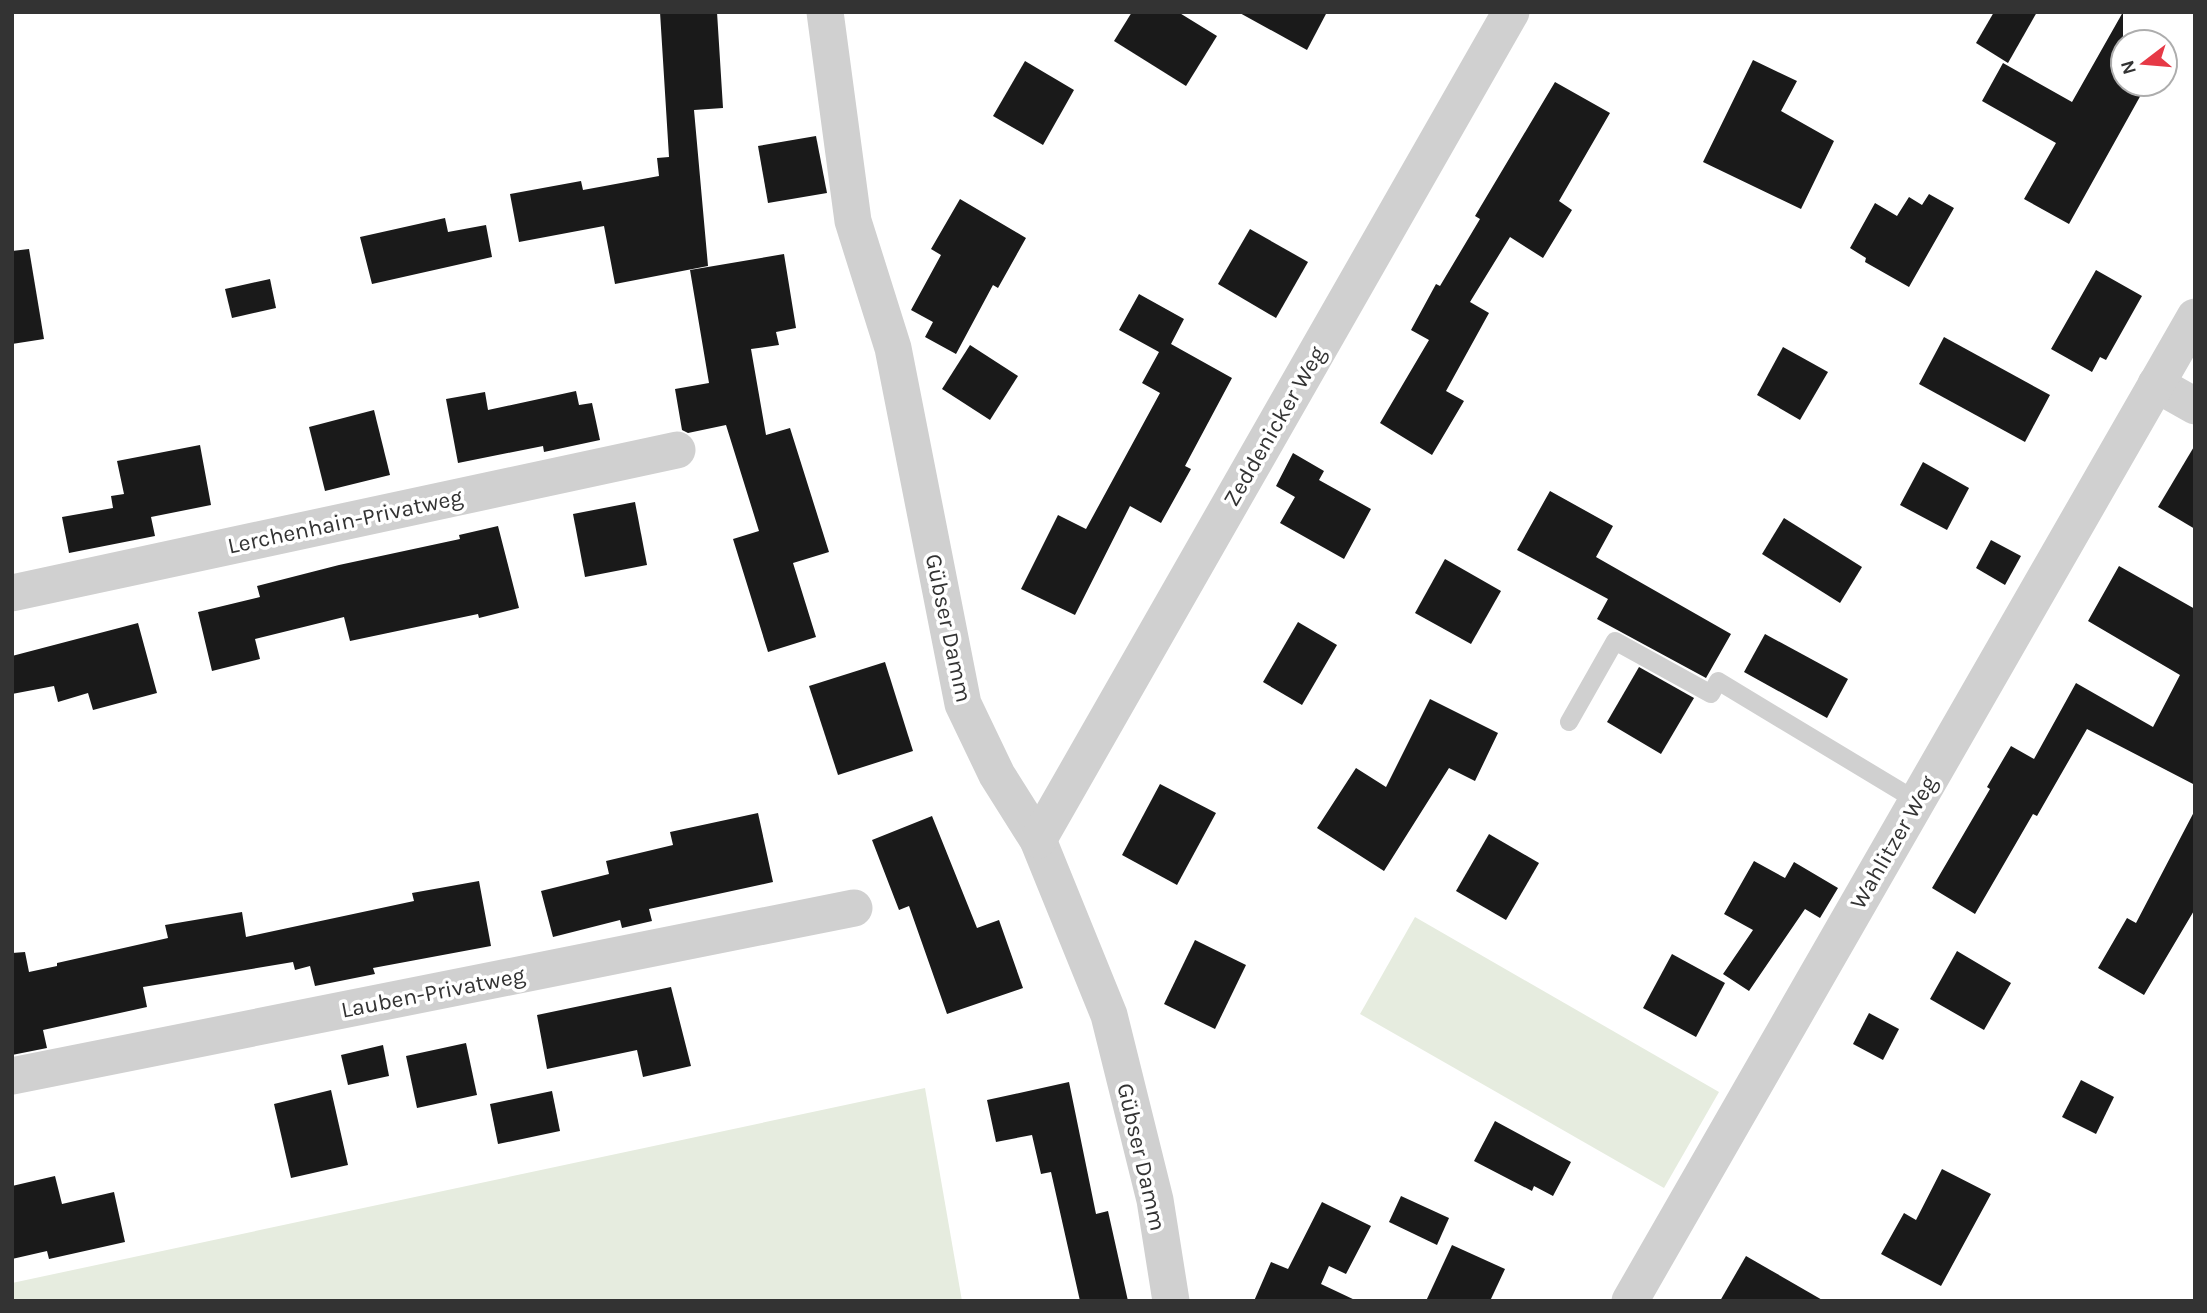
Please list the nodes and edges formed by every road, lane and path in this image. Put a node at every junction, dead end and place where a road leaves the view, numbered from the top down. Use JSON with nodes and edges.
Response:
{"nodes":[{"id":1,"x":825,"y":12,"type":"edge"},
{"id":2,"x":1511,"y":12,"type":"edge"},
{"id":3,"x":2195,"y":317,"type":"edge"},
{"id":4,"x":2156,"y":384,"type":"junction"},
{"id":5,"x":2195,"y":406,"type":"edge"},
{"id":6,"x":677,"y":450,"type":"dead end"},
{"id":7,"x":12,"y":593,"type":"edge"},
{"id":8,"x":1569,"y":722,"type":"dead end"},
{"id":9,"x":1917,"y":801,"type":"junction"},
{"id":10,"x":1038,"y":840,"type":"junction"},
{"id":11,"x":854,"y":908,"type":"dead end"},
{"id":12,"x":12,"y":1076,"type":"edge"},
{"id":13,"x":1171,"y":1301,"type":"edge"},
{"id":14,"x":1630,"y":1301,"type":"edge"}],
"edges":[{"from":1,"to":10,"type":"street","name":"Gübser Damm"},
{"from":2,"to":10,"type":"street","name":"Zeddenicker Weg"},
{"from":3,"to":4,"type":"street","name":"Wahlitzer Weg"},
{"from":4,"to":5,"type":"street"},
{"from":4,"to":9,"type":"street","name":"Wahlitzer Weg"},
{"from":6,"to":7,"type":"street","name":"Lerchenhain-Privatweg"},
{"from":8,"to":9,"type":"lane"},
{"from":9,"to":14,"type":"street","name":"Wahlitzer Weg"},
{"from":10,"to":13,"type":"street","name":"Gübser Damm"},
{"from":11,"to":12,"type":"street","name":"Lauben-Privatweg"}]}
